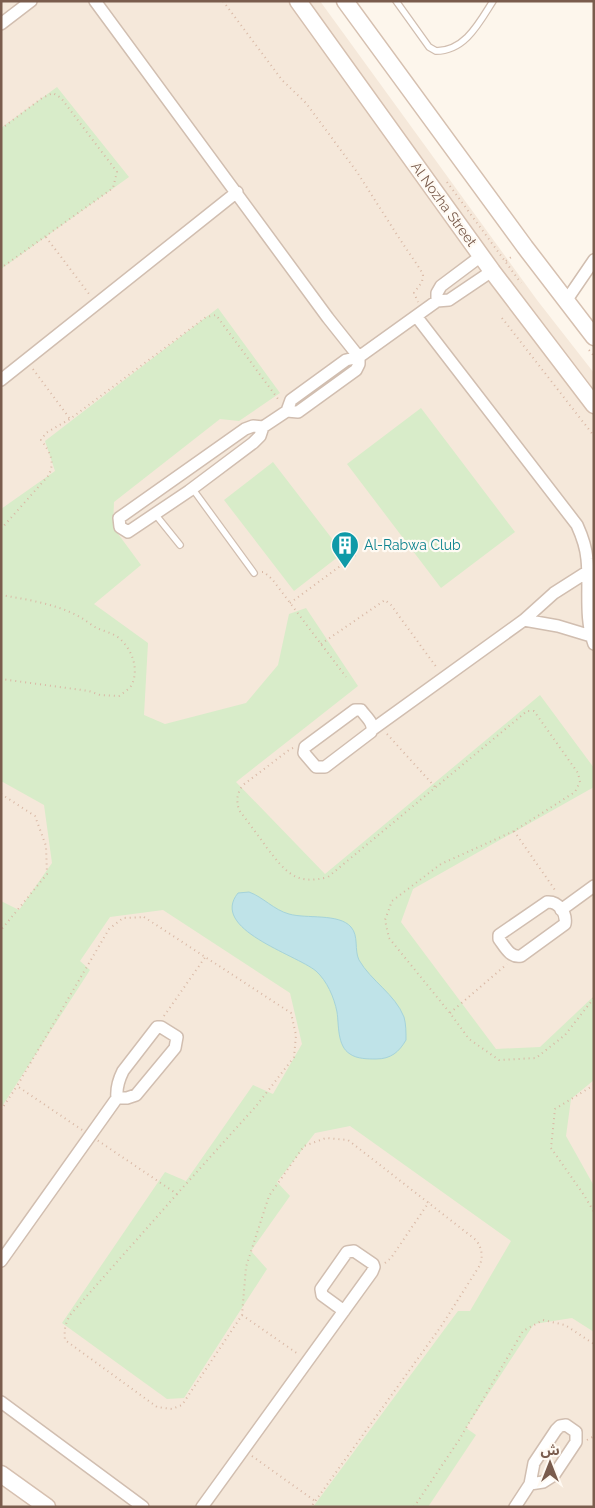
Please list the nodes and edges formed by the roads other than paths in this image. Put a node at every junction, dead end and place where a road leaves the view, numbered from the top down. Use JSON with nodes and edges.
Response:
{"nodes":[{"id":1,"x":32,"y":1,"type":"edge"},
{"id":2,"x":95,"y":1,"type":"edge"},
{"id":3,"x":298,"y":1,"type":"edge"},
{"id":4,"x":345,"y":1,"type":"edge"},
{"id":5,"x":396,"y":1,"type":"edge"},
{"id":6,"x":493,"y":1,"type":"edge"},
{"id":7,"x":1,"y":24,"type":"edge"},
{"id":8,"x":237,"y":192,"type":"junction"},
{"id":9,"x":481,"y":256,"type":"junction"},
{"id":10,"x":594,"y":260,"type":"edge"},
{"id":11,"x":492,"y":271,"type":"junction"},
{"id":12,"x":437,"y":301,"type":"junction"},
{"id":13,"x":566,"y":301,"type":"junction"},
{"id":14,"x":420,"y":313,"type":"junction"},
{"id":15,"x":594,"y":337,"type":"edge"},
{"id":16,"x":360,"y":357,"type":"junction"},
{"id":17,"x":1,"y":380,"type":"edge"},
{"id":18,"x":594,"y":405,"type":"edge"},
{"id":19,"x":263,"y":427,"type":"junction"},
{"id":20,"x":178,"y":476,"type":"junction"},
{"id":21,"x":191,"y":489,"type":"junction"},
{"id":22,"x":155,"y":514,"type":"junction"},
{"id":23,"x":180,"y":545,"type":"dead end"},
{"id":24,"x":587,"y":572,"type":"junction"},
{"id":25,"x":254,"y":573,"type":"road end"},
{"id":26,"x":524,"y":620,"type":"junction"},
{"id":27,"x":592,"y":640,"type":"edge"},
{"id":28,"x":376,"y":727,"type":"junction"},
{"id":29,"x":594,"y":886,"type":"edge"},
{"id":30,"x":564,"y":908,"type":"junction"},
{"id":31,"x":118,"y":1098,"type":"junction"},
{"id":32,"x":1,"y":1261,"type":"edge"},
{"id":33,"x":344,"y":1311,"type":"junction"},
{"id":34,"x":1,"y":1402,"type":"edge"},
{"id":35,"x":1,"y":1474,"type":"edge"},
{"id":36,"x":530,"y":1484,"type":"junction"},
{"id":37,"x":47,"y":1507,"type":"edge"},
{"id":38,"x":143,"y":1507,"type":"edge"},
{"id":39,"x":202,"y":1507,"type":"edge"},
{"id":40,"x":515,"y":1507,"type":"edge"}],
"edges":[{"from":1,"to":7,"type":"street"},
{"from":2,"to":8,"type":"street"},
{"from":3,"to":9,"type":"main road","name":"Al Nozha Street"},
{"from":4,"to":13,"type":"main road"},
{"from":5,"to":6,"type":"lane"},
{"from":8,"to":16,"type":"street"},
{"from":8,"to":17,"type":"street"},
{"from":9,"to":11,"type":"main road","name":"Al Nozha Street"},
{"from":9,"to":12,"type":"street"},
{"from":10,"to":13,"type":"street"},
{"from":11,"to":12,"type":"street"},
{"from":11,"to":18,"type":"main road","name":"Al Nozha Street"},
{"from":12,"to":14,"type":"street"},
{"from":13,"to":15,"type":"main road"},
{"from":14,"to":16,"type":"street"},
{"from":14,"to":24,"type":"street"},
{"from":16,"to":19,"type":"street"},
{"from":19,"to":20,"type":"street"},
{"from":19,"to":21,"type":"street"},
{"from":20,"to":21,"type":"street"},
{"from":20,"to":22,"type":"street"},
{"from":21,"to":22,"type":"street"},
{"from":21,"to":25,"type":"lane"},
{"from":22,"to":23,"type":"lane"},
{"from":24,"to":26,"type":"street"},
{"from":24,"to":27,"type":"street"},
{"from":26,"to":27,"type":"street"},
{"from":26,"to":28,"type":"street"},
{"from":28,"to":28,"type":"street"},
{"from":29,"to":30,"type":"street"},
{"from":30,"to":30,"type":"street"},
{"from":31,"to":31,"type":"street"},
{"from":31,"to":32,"type":"street"},
{"from":33,"to":33,"type":"street"},
{"from":33,"to":39,"type":"street"},
{"from":34,"to":38,"type":"street"},
{"from":35,"to":37,"type":"main road"},
{"from":36,"to":36,"type":"street"},
{"from":36,"to":40,"type":"street"}]}
